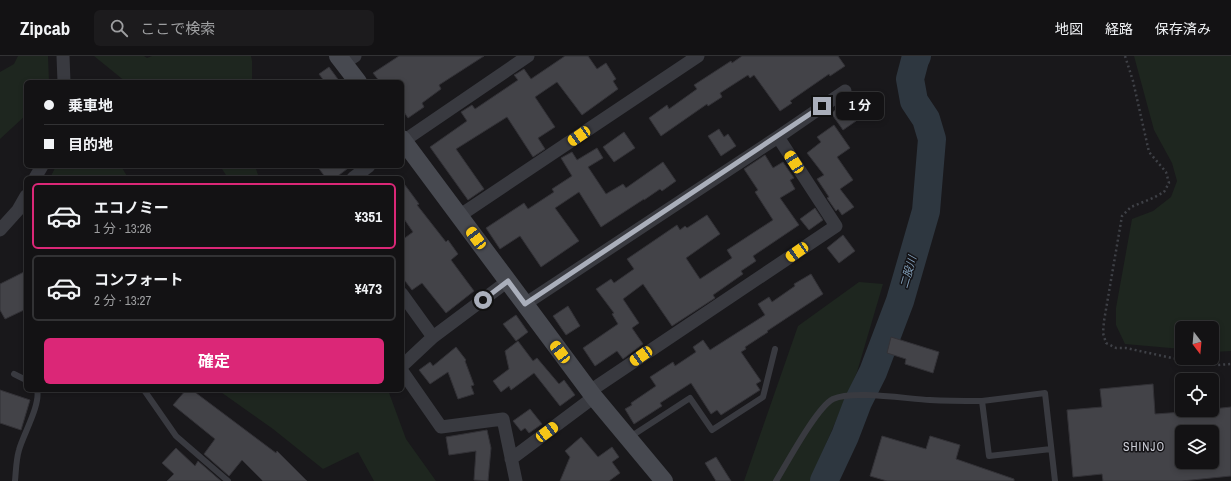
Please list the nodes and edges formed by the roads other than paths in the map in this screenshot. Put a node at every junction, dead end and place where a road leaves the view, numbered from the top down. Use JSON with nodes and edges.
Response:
{"nodes":[{"id":1,"x":62,"y":56,"type":"edge"},
{"id":2,"x":528,"y":56,"type":"edge"},
{"id":3,"x":698,"y":56,"type":"edge"},
{"id":4,"x":346,"y":58,"type":"edge"},
{"id":5,"x":64,"y":80,"type":"edge"},
{"id":6,"x":357,"y":80,"type":"edge"},
{"id":7,"x":845,"y":91,"type":"dead end"},
{"id":8,"x":778,"y":137,"type":"junction"},
{"id":9,"x":404,"y":140,"type":"edge"},
{"id":10,"x":404,"y":144,"type":"edge"},
{"id":11,"x":367,"y":168,"type":"edge"},
{"id":12,"x":356,"y":176,"type":"edge"},
{"id":13,"x":24,"y":200,"type":"edge"},
{"id":14,"x":460,"y":216,"type":"junction"},
{"id":15,"x":0,"y":230,"type":"edge"},
{"id":16,"x":508,"y":281,"type":"junction"},
{"id":17,"x":404,"y":297,"type":"edge"},
{"id":18,"x":525,"y":304,"type":"junction"},
{"id":19,"x":433,"y":337,"type":"junction"},
{"id":20,"x":775,"y":349,"type":"dead end"},
{"id":21,"x":404,"y":364,"type":"edge"},
{"id":22,"x":14,"y":374,"type":"dead end"},
{"id":23,"x":404,"y":374,"type":"edge"},
{"id":24,"x":24,"y":379,"type":"edge"},
{"id":25,"x":38,"y":392,"type":"edge"},
{"id":26,"x":145,"y":392,"type":"edge"},
{"id":27,"x":592,"y":394,"type":"junction"},
{"id":28,"x":982,"y":401,"type":"junction"},
{"id":29,"x":629,"y":438,"type":"junction"},
{"id":30,"x":1051,"y":449,"type":"junction"},
{"id":31,"x":511,"y":459,"type":"junction"},
{"id":32,"x":15,"y":481,"type":"edge"},
{"id":33,"x":228,"y":481,"type":"edge"},
{"id":34,"x":516,"y":481,"type":"edge"},
{"id":35,"x":664,"y":481,"type":"edge"},
{"id":36,"x":776,"y":481,"type":"edge"},
{"id":37,"x":1055,"y":481,"type":"edge"}],
"edges":[{"from":1,"to":5,"type":"street"},
{"from":2,"to":9,"type":"street"},
{"from":3,"to":14,"type":"street"},
{"from":4,"to":6,"type":"street"},
{"from":7,"to":8,"type":"street"},
{"from":8,"to":18,"type":"street"},
{"from":8,"to":27,"type":"street"},
{"from":10,"to":14,"type":"street"},
{"from":11,"to":12,"type":"street"},
{"from":13,"to":15,"type":"street"},
{"from":14,"to":16,"type":"street"},
{"from":16,"to":18,"type":"street"},
{"from":16,"to":19,"type":"street"},
{"from":17,"to":19,"type":"street"},
{"from":18,"to":27,"type":"street"},
{"from":19,"to":21,"type":"street"},
{"from":20,"to":29,"type":"lane"},
{"from":22,"to":24,"type":"lane"},
{"from":23,"to":31,"type":"street"},
{"from":25,"to":32,"type":"lane"},
{"from":26,"to":33,"type":"lane"},
{"from":27,"to":29,"type":"street"},
{"from":27,"to":31,"type":"street"},
{"from":28,"to":30,"type":"lane"},
{"from":28,"to":30,"type":"lane"},
{"from":28,"to":36,"type":"lane"},
{"from":29,"to":35,"type":"street"},
{"from":30,"to":37,"type":"lane"},
{"from":31,"to":34,"type":"street"}]}
